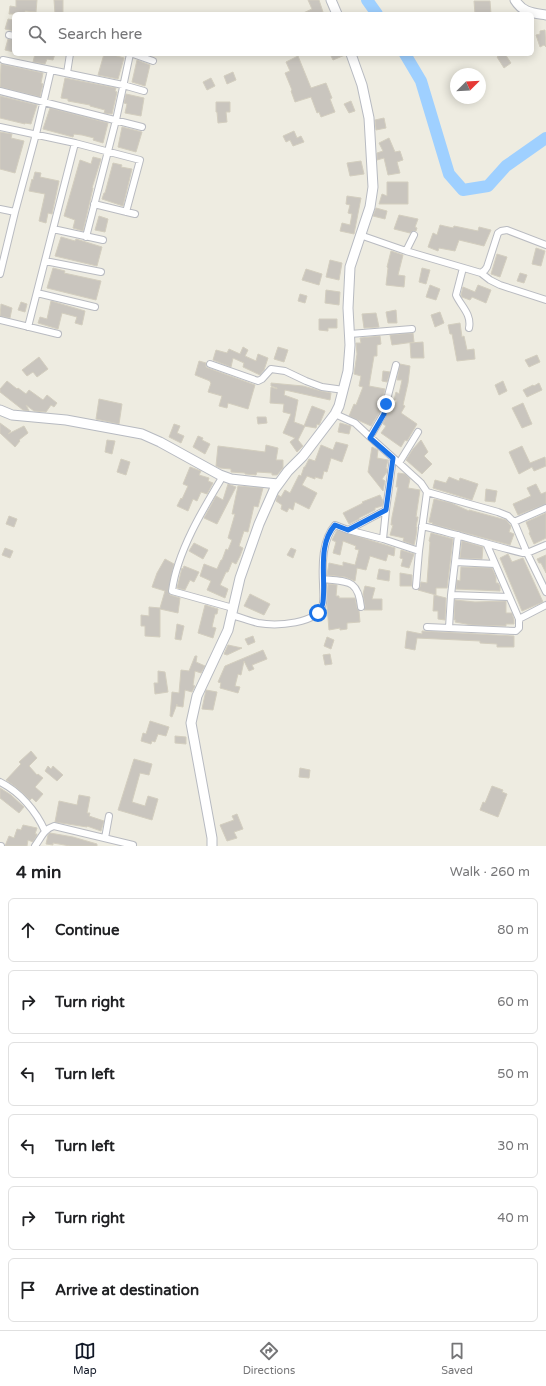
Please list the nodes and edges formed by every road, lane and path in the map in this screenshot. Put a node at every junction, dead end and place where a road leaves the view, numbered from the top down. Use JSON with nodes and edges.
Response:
{"nodes":[{"id":1,"x":331,"y":0,"type":"edge"},
{"id":2,"x":515,"y":0,"type":"edge"},
{"id":3,"x":336,"y":12,"type":"edge"},
{"id":4,"x":533,"y":12,"type":"edge"},
{"id":5,"x":534,"y":12,"type":"edge"},
{"id":6,"x":546,"y":15,"type":"edge"},
{"id":7,"x":70,"y":56,"type":"edge"},
{"id":8,"x":131,"y":56,"type":"edge"},
{"id":9,"x":138,"y":56,"type":"edge"},
{"id":10,"x":352,"y":56,"type":"edge"},
{"id":11,"x":3,"y":60,"type":"dead end"},
{"id":12,"x":153,"y":61,"type":"dead end"},
{"id":13,"x":51,"y":70,"type":"junction"},
{"id":14,"x":67,"y":73,"type":"junction"},
{"id":15,"x":123,"y":85,"type":"junction"},
{"id":16,"x":0,"y":91,"type":"edge"},
{"id":17,"x":144,"y":91,"type":"dead end"},
{"id":18,"x":43,"y":102,"type":"junction"},
{"id":19,"x":116,"y":120,"type":"junction"},
{"id":20,"x":0,"y":127,"type":"edge"},
{"id":21,"x":142,"y":127,"type":"dead end"},
{"id":22,"x":36,"y":134,"type":"junction"},
{"id":23,"x":75,"y":143,"type":"junction"},
{"id":24,"x":108,"y":152,"type":"junction"},
{"id":25,"x":94,"y":204,"type":"junction"},
{"id":26,"x":0,"y":209,"type":"edge"},
{"id":27,"x":15,"y":212,"type":"junction"},
{"id":28,"x":126,"y":212,"type":"junction"},
{"id":29,"x":134,"y":214,"type":"dead end"},
{"id":30,"x":53,"y":229,"type":"junction"},
{"id":31,"x":360,"y":235,"type":"junction"},
{"id":32,"x":414,"y":235,"type":"dead end"},
{"id":33,"x":86,"y":237,"type":"junction"},
{"id":34,"x":103,"y":240,"type":"dead end"},
{"id":35,"x":546,"y":245,"type":"edge"},
{"id":36,"x":406,"y":251,"type":"junction"},
{"id":37,"x":45,"y":261,"type":"junction"},
{"id":38,"x":463,"y":268,"type":"junction"},
{"id":39,"x":101,"y":272,"type":"dead end"},
{"id":40,"x":0,"y":274,"type":"edge"},
{"id":41,"x":481,"y":274,"type":"junction"},
{"id":42,"x":36,"y":293,"type":"junction"},
{"id":43,"x":546,"y":300,"type":"edge"},
{"id":44,"x":95,"y":307,"type":"dead end"},
{"id":45,"x":0,"y":320,"type":"edge"},
{"id":46,"x":28,"y":327,"type":"junction"},
{"id":47,"x":468,"y":328,"type":"dead end"},
{"id":48,"x":412,"y":329,"type":"dead end"},
{"id":49,"x":58,"y":334,"type":"dead end"},
{"id":50,"x":350,"y":334,"type":"junction"},
{"id":51,"x":210,"y":364,"type":"dead end"},
{"id":52,"x":396,"y":365,"type":"dead end"},
{"id":53,"x":344,"y":390,"type":"junction"},
{"id":54,"x":0,"y":410,"type":"edge"},
{"id":55,"x":334,"y":414,"type":"junction"},
{"id":56,"x":418,"y":432,"type":"dead end"},
{"id":57,"x":370,"y":438,"type":"junction"},
{"id":58,"x":393,"y":458,"type":"junction"},
{"id":59,"x":399,"y":463,"type":"junction"},
{"id":60,"x":223,"y":476,"type":"junction"},
{"id":61,"x":278,"y":484,"type":"junction"},
{"id":62,"x":427,"y":492,"type":"junction"},
{"id":63,"x":546,"y":508,"type":"edge"},
{"id":64,"x":386,"y":510,"type":"junction"},
{"id":65,"x":514,"y":522,"type":"junction"},
{"id":66,"x":422,"y":526,"type":"junction"},
{"id":67,"x":348,"y":530,"type":"junction"},
{"id":68,"x":458,"y":535,"type":"junction"},
{"id":69,"x":383,"y":539,"type":"junction"},
{"id":70,"x":487,"y":544,"type":"junction"},
{"id":71,"x":546,"y":545,"type":"edge"},
{"id":72,"x":419,"y":551,"type":"junction"},
{"id":73,"x":527,"y":553,"type":"junction"},
{"id":74,"x":455,"y":562,"type":"junction"},
{"id":75,"x":496,"y":564,"type":"junction"},
{"id":76,"x":323,"y":579,"type":"junction"},
{"id":77,"x":544,"y":581,"type":"edge"},
{"id":78,"x":416,"y":586,"type":"dead end"},
{"id":79,"x":546,"y":592,"type":"edge"},
{"id":80,"x":451,"y":595,"type":"junction"},
{"id":81,"x":509,"y":597,"type":"junction"},
{"id":82,"x":546,"y":605,"type":"edge"},
{"id":83,"x":361,"y":607,"type":"dead end"},
{"id":84,"x":232,"y":611,"type":"junction"},
{"id":85,"x":519,"y":619,"type":"junction"},
{"id":86,"x":427,"y":627,"type":"dead end"},
{"id":87,"x":449,"y":628,"type":"junction"},
{"id":88,"x":0,"y":782,"type":"edge"},
{"id":89,"x":109,"y":816,"type":"dead end"},
{"id":90,"x":46,"y":831,"type":"junction"},
{"id":91,"x":105,"y":838,"type":"junction"},
{"id":92,"x":133,"y":845,"type":"dead end"},
{"id":93,"x":36,"y":846,"type":"edge"},
{"id":94,"x":212,"y":846,"type":"edge"}],
"edges":[{"from":1,"to":3,"type":"street"},
{"from":2,"to":4,"type":"street"},
{"from":5,"to":6,"type":"street"},
{"from":7,"to":14,"type":"street"},
{"from":8,"to":15,"type":"street"},
{"from":9,"to":12,"type":"street"},
{"from":10,"to":31,"type":"street"},
{"from":11,"to":13,"type":"street"},
{"from":13,"to":14,"type":"street"},
{"from":13,"to":18,"type":"street"},
{"from":14,"to":15,"type":"street"},
{"from":15,"to":17,"type":"street"},
{"from":15,"to":19,"type":"street"},
{"from":16,"to":18,"type":"street"},
{"from":18,"to":19,"type":"street"},
{"from":18,"to":22,"type":"street"},
{"from":19,"to":21,"type":"street"},
{"from":19,"to":24,"type":"street"},
{"from":20,"to":22,"type":"street"},
{"from":22,"to":23,"type":"street"},
{"from":22,"to":27,"type":"street"},
{"from":23,"to":24,"type":"street"},
{"from":23,"to":30,"type":"street"},
{"from":24,"to":25,"type":"street"},
{"from":24,"to":28,"type":"street"},
{"from":25,"to":28,"type":"street"},
{"from":25,"to":33,"type":"street"},
{"from":26,"to":27,"type":"street"},
{"from":27,"to":40,"type":"street"},
{"from":28,"to":29,"type":"street"},
{"from":30,"to":33,"type":"street"},
{"from":30,"to":37,"type":"street"},
{"from":31,"to":36,"type":"street"},
{"from":31,"to":50,"type":"street"},
{"from":32,"to":36,"type":"street"},
{"from":33,"to":34,"type":"street"},
{"from":35,"to":41,"type":"street"},
{"from":36,"to":38,"type":"street"},
{"from":37,"to":39,"type":"street"},
{"from":37,"to":42,"type":"street"},
{"from":38,"to":41,"type":"street"},
{"from":38,"to":47,"type":"street"},
{"from":41,"to":43,"type":"street"},
{"from":42,"to":44,"type":"street"},
{"from":42,"to":46,"type":"street"},
{"from":45,"to":46,"type":"street"},
{"from":46,"to":49,"type":"street"},
{"from":48,"to":50,"type":"street"},
{"from":50,"to":53,"type":"street"},
{"from":51,"to":53,"type":"street"},
{"from":52,"to":57,"type":"street"},
{"from":53,"to":55,"type":"street"},
{"from":54,"to":60,"type":"street"},
{"from":55,"to":57,"type":"street"},
{"from":55,"to":61,"type":"street"},
{"from":56,"to":59,"type":"street"},
{"from":57,"to":58,"type":"street"},
{"from":58,"to":59,"type":"street"},
{"from":58,"to":64,"type":"street"},
{"from":59,"to":62,"type":"street"},
{"from":60,"to":61,"type":"street"},
{"from":60,"to":84,"type":"street"},
{"from":61,"to":84,"type":"street"},
{"from":62,"to":65,"type":"street"},
{"from":62,"to":66,"type":"street"},
{"from":63,"to":65,"type":"street"},
{"from":64,"to":67,"type":"street"},
{"from":64,"to":69,"type":"street"},
{"from":65,"to":73,"type":"street"},
{"from":66,"to":68,"type":"street"},
{"from":66,"to":72,"type":"street"},
{"from":67,"to":69,"type":"street"},
{"from":67,"to":76,"type":"street"},
{"from":68,"to":70,"type":"street"},
{"from":68,"to":74,"type":"street"},
{"from":69,"to":72,"type":"street"},
{"from":70,"to":73,"type":"street"},
{"from":70,"to":75,"type":"street"},
{"from":71,"to":73,"type":"street"},
{"from":72,"to":78,"type":"street"},
{"from":73,"to":77,"type":"street"},
{"from":74,"to":75,"type":"street"},
{"from":74,"to":80,"type":"street"},
{"from":75,"to":81,"type":"street"},
{"from":76,"to":83,"type":"street"},
{"from":76,"to":84,"type":"street"},
{"from":77,"to":79,"type":"street"},
{"from":80,"to":81,"type":"street"},
{"from":80,"to":87,"type":"street"},
{"from":81,"to":85,"type":"street"},
{"from":82,"to":85,"type":"street"},
{"from":84,"to":94,"type":"street"},
{"from":85,"to":87,"type":"street"},
{"from":86,"to":87,"type":"street"},
{"from":88,"to":90,"type":"street"},
{"from":89,"to":91,"type":"street"},
{"from":90,"to":91,"type":"street"},
{"from":90,"to":93,"type":"street"},
{"from":91,"to":92,"type":"street"}]}
